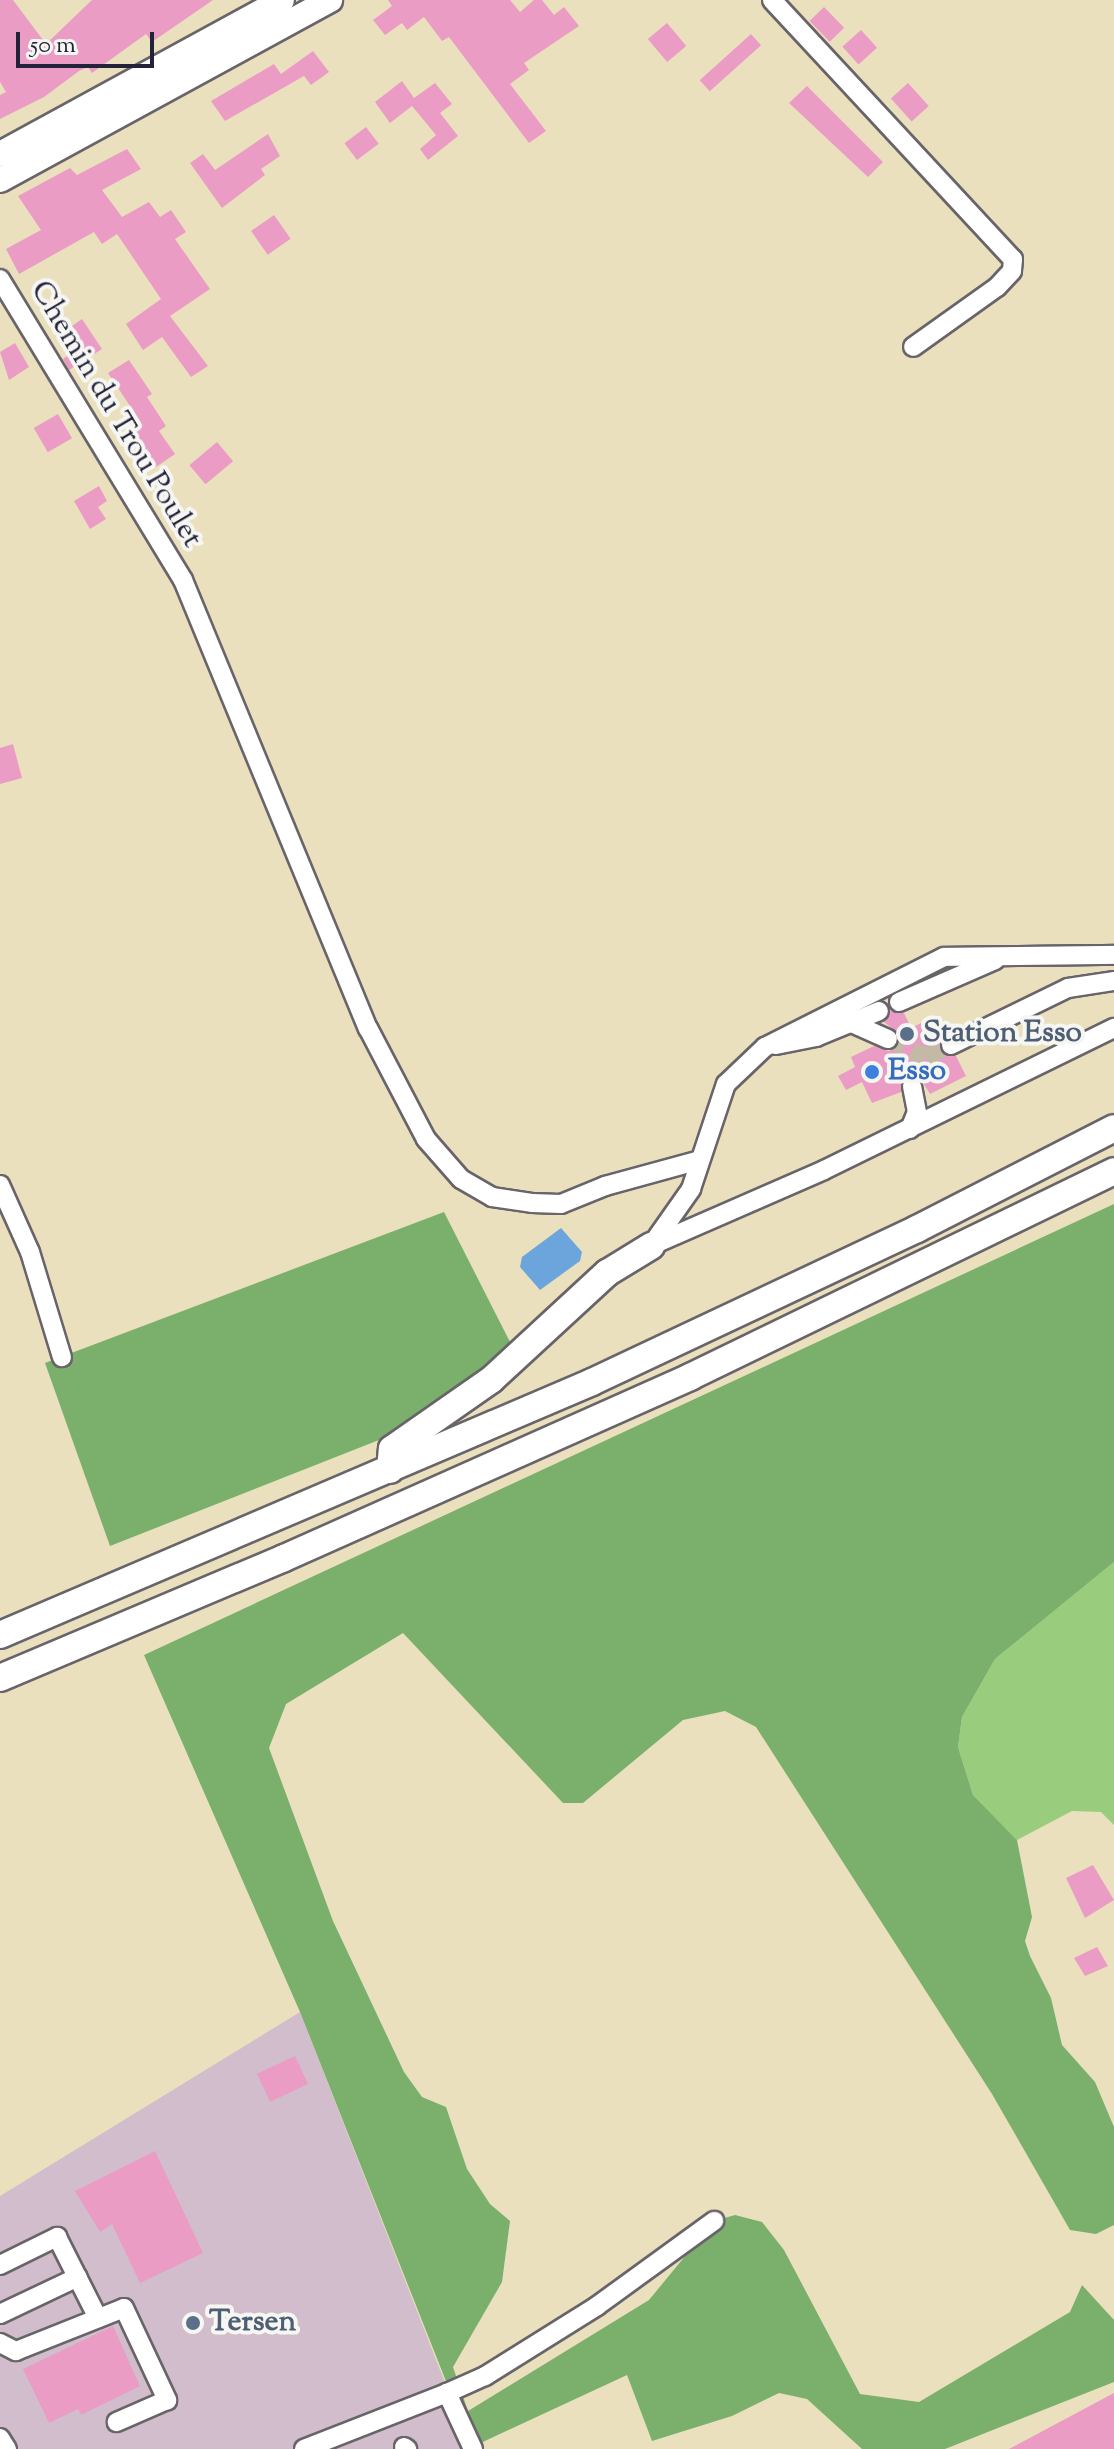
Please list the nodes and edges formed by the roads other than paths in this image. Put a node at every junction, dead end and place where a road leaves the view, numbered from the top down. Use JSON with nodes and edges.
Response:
{"nodes":[{"id":1,"x":282,"y":0,"type":"edge"},
{"id":2,"x":330,"y":0,"type":"edge"},
{"id":3,"x":772,"y":0,"type":"edge"},
{"id":4,"x":0,"y":154,"type":"edge"},
{"id":5,"x":0,"y":180,"type":"edge"},
{"id":6,"x":0,"y":279,"type":"edge"},
{"id":7,"x":913,"y":347,"type":"dead end"},
{"id":8,"x":1013,"y":954,"type":"junction"},
{"id":9,"x":1114,"y":955,"type":"edge"},
{"id":10,"x":1114,"y":981,"type":"edge"},
{"id":11,"x":899,"y":1002,"type":"dead end"},
{"id":12,"x":879,"y":1011,"type":"dead end"},
{"id":13,"x":854,"y":1024,"type":"junction"},
{"id":14,"x":1114,"y":1028,"type":"edge"},
{"id":15,"x":888,"y":1039,"type":"tunnel mouth"},
{"id":16,"x":951,"y":1045,"type":"tunnel mouth"},
{"id":17,"x":765,"y":1047,"type":"junction"},
{"id":18,"x":912,"y":1086,"type":"dead end"},
{"id":19,"x":1114,"y":1128,"type":"edge"},
{"id":20,"x":910,"y":1129,"type":"junction"},
{"id":21,"x":700,"y":1160,"type":"junction"},
{"id":22,"x":1114,"y":1171,"type":"edge"},
{"id":23,"x":0,"y":1185,"type":"edge"},
{"id":24,"x":651,"y":1246,"type":"junction"},
{"id":25,"x":62,"y":1357,"type":"dead end"},
{"id":26,"x":390,"y":1470,"type":"junction"},
{"id":27,"x":0,"y":1635,"type":"edge"},
{"id":28,"x":0,"y":1678,"type":"edge"},
{"id":29,"x":714,"y":2221,"type":"dead end"},
{"id":30,"x":0,"y":2265,"type":"edge"},
{"id":31,"x":78,"y":2277,"type":"junction"},
{"id":32,"x":0,"y":2311,"type":"edge"},
{"id":33,"x":98,"y":2318,"type":"junction"},
{"id":34,"x":0,"y":2343,"type":"edge"},
{"id":35,"x":447,"y":2393,"type":"junction"},
{"id":36,"x":117,"y":2422,"type":"dead end"},
{"id":37,"x":0,"y":2438,"type":"edge"},
{"id":38,"x":7,"y":2449,"type":"edge"},
{"id":39,"x":304,"y":2449,"type":"edge"},
{"id":40,"x":473,"y":2449,"type":"edge"}],
"edges":[{"from":1,"to":4,"type":"main road"},
{"from":2,"to":5,"type":"main road"},
{"from":3,"to":7,"type":"street"},
{"from":6,"to":21,"type":"street","name":"Chemin du Trou Poulet"},
{"from":8,"to":9,"type":"street"},
{"from":8,"to":11,"type":"street"},
{"from":8,"to":17,"type":"street"},
{"from":10,"to":16,"type":"street"},
{"from":12,"to":13,"type":"street"},
{"from":13,"to":15,"type":"street"},
{"from":13,"to":17,"type":"street"},
{"from":14,"to":20,"type":"street"},
{"from":17,"to":21,"type":"street"},
{"from":18,"to":20,"type":"street"},
{"from":19,"to":26,"type":"highway"},
{"from":20,"to":24,"type":"street"},
{"from":21,"to":24,"type":"street"},
{"from":22,"to":28,"type":"highway"},
{"from":23,"to":25,"type":"street"},
{"from":24,"to":26,"type":"highway"},
{"from":26,"to":27,"type":"highway"},
{"from":29,"to":35,"type":"street"},
{"from":30,"to":31,"type":"street"},
{"from":31,"to":32,"type":"street"},
{"from":31,"to":33,"type":"street"},
{"from":33,"to":34,"type":"street"},
{"from":33,"to":36,"type":"street"},
{"from":35,"to":39,"type":"street"},
{"from":35,"to":40,"type":"street"},
{"from":37,"to":38,"type":"street"}]}
